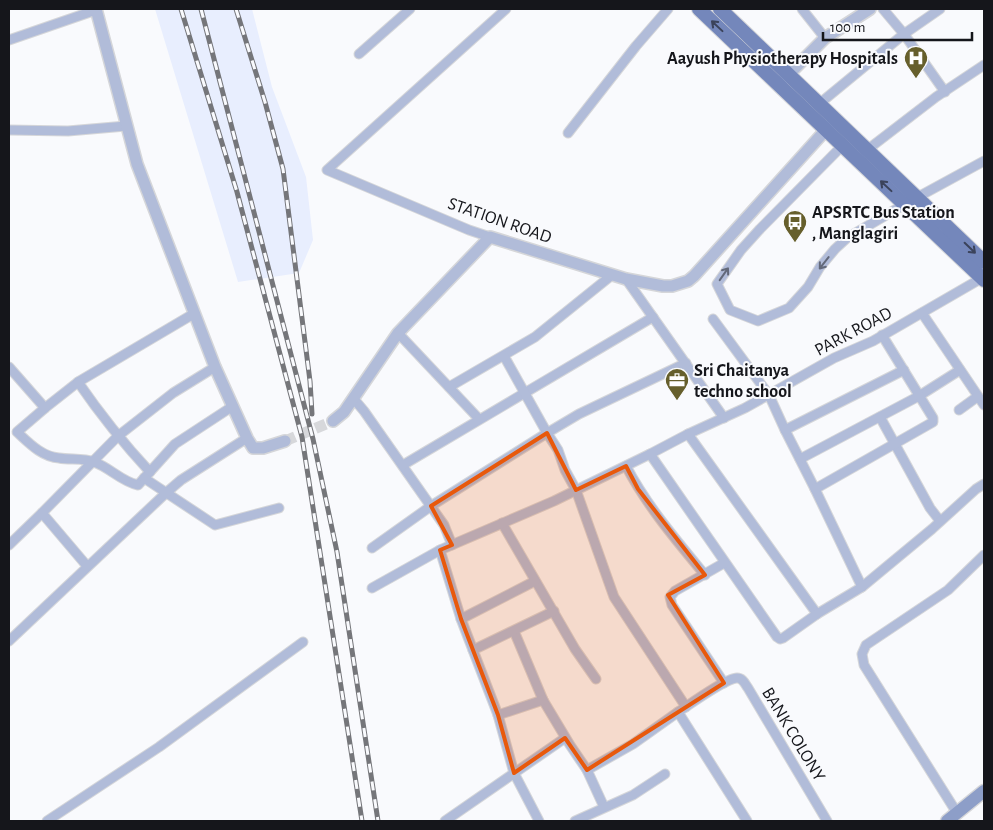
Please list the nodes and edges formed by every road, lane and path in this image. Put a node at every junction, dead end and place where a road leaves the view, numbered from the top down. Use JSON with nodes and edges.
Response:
{"nodes":[{"id":1,"x":96,"y":9,"type":"edge"},
{"id":2,"x":410,"y":9,"type":"edge"},
{"id":3,"x":506,"y":9,"type":"edge"},
{"id":4,"x":668,"y":9,"type":"edge"},
{"id":5,"x":699,"y":9,"type":"edge"},
{"id":6,"x":720,"y":9,"type":"edge"},
{"id":7,"x":802,"y":9,"type":"edge"},
{"id":8,"x":883,"y":9,"type":"edge"},
{"id":9,"x":940,"y":9,"type":"edge"},
{"id":10,"x":868,"y":10,"type":"edge"},
{"id":11,"x":904,"y":34,"type":"junction"},
{"id":12,"x":825,"y":38,"type":"junction"},
{"id":13,"x":9,"y":40,"type":"edge"},
{"id":14,"x":359,"y":54,"type":"dead end"},
{"id":15,"x":984,"y":65,"type":"edge"},
{"id":16,"x":783,"y":79,"type":"junction"},
{"id":17,"x":945,"y":92,"type":"junction"},
{"id":18,"x":819,"y":104,"type":"junction"},
{"id":19,"x":830,"y":124,"type":"junction"},
{"id":20,"x":126,"y":126,"type":"junction"},
{"id":21,"x":9,"y":130,"type":"edge"},
{"id":22,"x":568,"y":133,"type":"dead end"},
{"id":23,"x":843,"y":145,"type":"junction"},
{"id":24,"x":867,"y":150,"type":"junction"},
{"id":25,"x":984,"y":161,"type":"edge"},
{"id":26,"x":911,"y":201,"type":"junction"},
{"id":27,"x":490,"y":237,"type":"junction"},
{"id":28,"x":984,"y":262,"type":"edge"},
{"id":29,"x":612,"y":275,"type":"junction"},
{"id":30,"x":626,"y":279,"type":"junction"},
{"id":31,"x":983,"y":279,"type":"edge"},
{"id":32,"x":922,"y":312,"type":"junction"},
{"id":33,"x":195,"y":313,"type":"junction"},
{"id":34,"x":653,"y":317,"type":"junction"},
{"id":35,"x":713,"y":319,"type":"dead end"},
{"id":36,"x":398,"y":333,"type":"junction"},
{"id":37,"x":882,"y":335,"type":"junction"},
{"id":38,"x":504,"y":356,"type":"junction"},
{"id":39,"x":686,"y":363,"type":"junction"},
{"id":40,"x":9,"y":367,"type":"edge"},
{"id":41,"x":215,"y":367,"type":"junction"},
{"id":42,"x":904,"y":370,"type":"junction"},
{"id":43,"x":960,"y":370,"type":"junction"},
{"id":44,"x":78,"y":382,"type":"junction"},
{"id":45,"x":449,"y":387,"type":"junction"},
{"id":46,"x":524,"y":392,"type":"junction"},
{"id":47,"x":769,"y":394,"type":"junction"},
{"id":48,"x":919,"y":396,"type":"junction"},
{"id":49,"x":978,"y":397,"type":"junction"},
{"id":50,"x":353,"y":398,"type":"junction"},
{"id":51,"x":984,"y":405,"type":"edge"},
{"id":52,"x":232,"y":406,"type":"junction"},
{"id":53,"x":45,"y":408,"type":"junction"},
{"id":54,"x":959,"y":410,"type":"dead end"},
{"id":55,"x":880,"y":417,"type":"junction"},
{"id":56,"x":724,"y":418,"type":"junction"},
{"id":57,"x":479,"y":419,"type":"junction"},
{"id":58,"x":333,"y":421,"type":"tunnel mouth"},
{"id":59,"x":784,"y":430,"type":"junction"},
{"id":60,"x":547,"y":433,"type":"junction"},
{"id":61,"x":688,"y":434,"type":"junction"},
{"id":62,"x":118,"y":436,"type":"junction"},
{"id":63,"x":247,"y":438,"type":"junction"},
{"id":64,"x":285,"y":441,"type":"tunnel mouth"},
{"id":65,"x":895,"y":444,"type":"junction"},
{"id":66,"x":650,"y":454,"type":"junction"},
{"id":67,"x":800,"y":459,"type":"junction"},
{"id":68,"x":92,"y":461,"type":"junction"},
{"id":69,"x":403,"y":465,"type":"junction"},
{"id":70,"x":626,"y":466,"type":"junction"},
{"id":71,"x":147,"y":475,"type":"junction"},
{"id":72,"x":984,"y":484,"type":"edge"},
{"id":73,"x":816,"y":489,"type":"junction"},
{"id":74,"x":576,"y":490,"type":"junction"},
{"id":75,"x":166,"y":492,"type":"junction"},
{"id":76,"x":431,"y":506,"type":"junction"},
{"id":77,"x":279,"y":508,"type":"dead end"},
{"id":78,"x":42,"y":513,"type":"junction"},
{"id":79,"x":940,"y":521,"type":"junction"},
{"id":80,"x":502,"y":523,"type":"junction"},
{"id":81,"x":9,"y":544,"type":"edge"},
{"id":82,"x":452,"y":545,"type":"junction"},
{"id":83,"x":372,"y":548,"type":"dead end"},
{"id":84,"x":440,"y":550,"type":"junction"},
{"id":85,"x":984,"y":555,"type":"edge"},
{"id":86,"x":724,"y":563,"type":"junction"},
{"id":87,"x":87,"y":566,"type":"junction"},
{"id":88,"x":705,"y":575,"type":"junction"},
{"id":89,"x":535,"y":581,"type":"junction"},
{"id":90,"x":862,"y":587,"type":"junction"},
{"id":91,"x":372,"y":588,"type":"dead end"},
{"id":92,"x":554,"y":611,"type":"junction"},
{"id":93,"x":817,"y":614,"type":"junction"},
{"id":94,"x":461,"y":619,"type":"junction"},
{"id":95,"x":514,"y":631,"type":"junction"},
{"id":96,"x":9,"y":641,"type":"edge"},
{"id":97,"x":303,"y":642,"type":"dead end"},
{"id":98,"x":474,"y":650,"type":"junction"},
{"id":99,"x":596,"y":679,"type":"dead end"},
{"id":100,"x":724,"y":683,"type":"junction"},
{"id":101,"x":544,"y":700,"type":"junction"},
{"id":102,"x":682,"y":710,"type":"junction"},
{"id":103,"x":498,"y":715,"type":"junction"},
{"id":104,"x":565,"y":738,"type":"junction"},
{"id":105,"x":587,"y":770,"type":"junction"},
{"id":106,"x":514,"y":773,"type":"junction"},
{"id":107,"x":664,"y":774,"type":"dead end"},
{"id":108,"x":984,"y":791,"type":"edge"},
{"id":109,"x":604,"y":807,"type":"junction"},
{"id":110,"x":957,"y":813,"type":"junction"},
{"id":111,"x":535,"y":820,"type":"edge"},
{"id":112,"x":47,"y":821,"type":"edge"},
{"id":113,"x":445,"y":821,"type":"edge"},
{"id":114,"x":574,"y":821,"type":"edge"},
{"id":115,"x":747,"y":821,"type":"edge"},
{"id":116,"x":828,"y":821,"type":"edge"},
{"id":117,"x":947,"y":821,"type":"edge"}],
"edges":[{"from":1,"to":13,"type":"street"},
{"from":1,"to":20,"type":"street"},
{"from":2,"to":14,"type":"street"},
{"from":3,"to":27,"type":"street","name":"STATION ROAD"},
{"from":4,"to":22,"type":"street"},
{"from":16,"to":5,"type":"main road","one_way":true},
{"from":6,"to":16,"type":"main road"},
{"from":7,"to":12,"type":"street"},
{"from":8,"to":11,"type":"street"},
{"from":9,"to":11,"type":"street"},
{"from":10,"to":12,"type":"street"},
{"from":11,"to":17,"type":"street"},
{"from":11,"to":18,"type":"street"},
{"from":12,"to":16,"type":"street"},
{"from":15,"to":17,"type":"street"},
{"from":16,"to":18,"type":"main road"},
{"from":16,"to":19,"type":"main road"},
{"from":17,"to":24,"type":"street"},
{"from":18,"to":19,"type":"main road"},
{"from":19,"to":23,"type":"main road"},
{"from":19,"to":24,"type":"main road"},
{"from":19,"to":30,"type":"street","name":"STATION ROAD"},
{"from":20,"to":21,"type":"street"},
{"from":20,"to":33,"type":"street"},
{"from":26,"to":23,"type":"main road","one_way":true},
{"from":26,"to":23,"type":"street","one_way":true},
{"from":24,"to":26,"type":"main road"},
{"from":25,"to":26,"type":"street"},
{"from":26,"to":28,"type":"main road","one_way":true},
{"from":26,"to":31,"type":"main road"},
{"from":27,"to":29,"type":"street","name":"STATION ROAD"},
{"from":27,"to":36,"type":"street"},
{"from":29,"to":30,"type":"street","name":"STATION ROAD"},
{"from":29,"to":38,"type":"street"},
{"from":30,"to":34,"type":"street"},
{"from":31,"to":32,"type":"street","name":"PARK ROAD"},
{"from":32,"to":37,"type":"street","name":"PARK ROAD"},
{"from":32,"to":43,"type":"street"},
{"from":33,"to":41,"type":"street"},
{"from":33,"to":44,"type":"street"},
{"from":34,"to":39,"type":"street"},
{"from":34,"to":46,"type":"street"},
{"from":35,"to":47,"type":"street"},
{"from":36,"to":45,"type":"street"},
{"from":36,"to":50,"type":"street"},
{"from":37,"to":42,"type":"street"},
{"from":37,"to":47,"type":"street","name":"PARK ROAD"},
{"from":38,"to":45,"type":"street"},
{"from":38,"to":46,"type":"street"},
{"from":39,"to":56,"type":"street"},
{"from":39,"to":60,"type":"street"},
{"from":40,"to":53,"type":"street"},
{"from":41,"to":52,"type":"street"},
{"from":41,"to":62,"type":"street"},
{"from":42,"to":48,"type":"street"},
{"from":42,"to":59,"type":"street"},
{"from":43,"to":48,"type":"street"},
{"from":43,"to":49,"type":"street"},
{"from":44,"to":53,"type":"street"},
{"from":44,"to":62,"type":"street"},
{"from":45,"to":57,"type":"street"},
{"from":46,"to":57,"type":"street"},
{"from":46,"to":60,"type":"street"},
{"from":47,"to":56,"type":"street","name":"PARK ROAD"},
{"from":47,"to":59,"type":"street"},
{"from":48,"to":55,"type":"street"},
{"from":48,"to":65,"type":"street"},
{"from":49,"to":51,"type":"street"},
{"from":49,"to":54,"type":"street"},
{"from":50,"to":58,"type":"street"},
{"from":50,"to":69,"type":"street"},
{"from":52,"to":63,"type":"street"},
{"from":52,"to":71,"type":"street"},
{"from":53,"to":68,"type":"street"},
{"from":55,"to":65,"type":"street"},
{"from":55,"to":67,"type":"street"},
{"from":56,"to":61,"type":"street","name":"PARK ROAD"},
{"from":57,"to":69,"type":"street"},
{"from":59,"to":67,"type":"street"},
{"from":60,"to":74,"type":"street"},
{"from":60,"to":76,"type":"street"},
{"from":61,"to":66,"type":"street","name":"PARK ROAD"},
{"from":61,"to":93,"type":"street"},
{"from":62,"to":68,"type":"street"},
{"from":62,"to":71,"type":"street"},
{"from":63,"to":64,"type":"street"},
{"from":63,"to":75,"type":"street"},
{"from":65,"to":73,"type":"street"},
{"from":65,"to":79,"type":"street"},
{"from":66,"to":70,"type":"street","name":"PARK ROAD"},
{"from":66,"to":86,"type":"street"},
{"from":67,"to":73,"type":"street"},
{"from":68,"to":71,"type":"street"},
{"from":68,"to":78,"type":"street"},
{"from":69,"to":76,"type":"street"},
{"from":70,"to":74,"type":"street","name":"PARK ROAD"},
{"from":70,"to":88,"type":"street"},
{"from":71,"to":75,"type":"street"},
{"from":72,"to":79,"type":"street"},
{"from":73,"to":90,"type":"street"},
{"from":74,"to":80,"type":"street","name":"PARK ROAD"},
{"from":74,"to":102,"type":"street"},
{"from":75,"to":77,"type":"street"},
{"from":75,"to":87,"type":"street"},
{"from":76,"to":82,"type":"street"},
{"from":76,"to":83,"type":"street"},
{"from":78,"to":81,"type":"street"},
{"from":78,"to":87,"type":"street"},
{"from":79,"to":90,"type":"street"},
{"from":80,"to":82,"type":"street","name":"PARK ROAD"},
{"from":80,"to":89,"type":"street"},
{"from":82,"to":84,"type":"street","name":"PARK ROAD"},
{"from":84,"to":91,"type":"street","name":"PARK ROAD"},
{"from":84,"to":94,"type":"street"},
{"from":85,"to":110,"type":"street"},
{"from":86,"to":88,"type":"street"},
{"from":86,"to":93,"type":"street"},
{"from":87,"to":96,"type":"street"},
{"from":88,"to":100,"type":"street"},
{"from":89,"to":92,"type":"street"},
{"from":89,"to":94,"type":"street"},
{"from":90,"to":93,"type":"street"},
{"from":92,"to":95,"type":"street"},
{"from":92,"to":99,"type":"street"},
{"from":94,"to":98,"type":"street"},
{"from":95,"to":98,"type":"street"},
{"from":95,"to":101,"type":"street"},
{"from":97,"to":112,"type":"street"},
{"from":98,"to":103,"type":"street"},
{"from":100,"to":102,"type":"street"},
{"from":100,"to":116,"type":"street","name":"BANK COLONY"},
{"from":101,"to":103,"type":"street"},
{"from":101,"to":104,"type":"street"},
{"from":102,"to":105,"type":"street"},
{"from":102,"to":115,"type":"street"},
{"from":103,"to":106,"type":"street"},
{"from":104,"to":105,"type":"street"},
{"from":104,"to":106,"type":"street"},
{"from":105,"to":109,"type":"street"},
{"from":106,"to":111,"type":"street"},
{"from":106,"to":113,"type":"street"},
{"from":107,"to":109,"type":"street"},
{"from":108,"to":110,"type":"main road"},
{"from":109,"to":114,"type":"street"},
{"from":110,"to":117,"type":"main road"}]}
